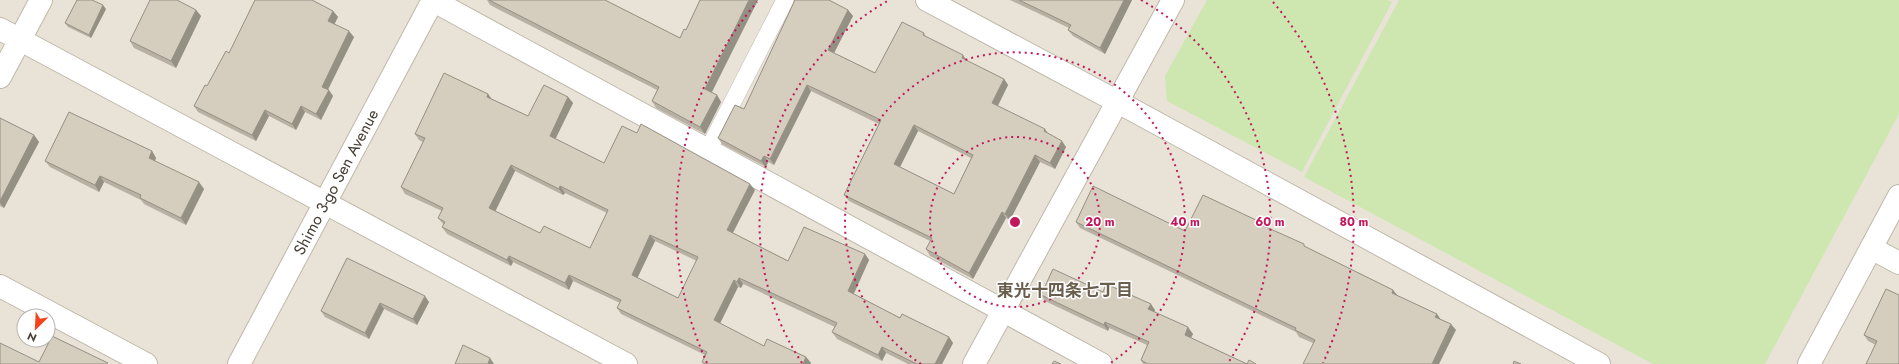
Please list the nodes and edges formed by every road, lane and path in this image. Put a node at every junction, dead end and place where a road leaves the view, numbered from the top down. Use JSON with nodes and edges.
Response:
{"nodes":[{"id":1,"x":41,"y":0,"type":"edge"},
{"id":2,"x":432,"y":0,"type":"edge"},
{"id":3,"x":785,"y":0,"type":"edge"},
{"id":4,"x":927,"y":0,"type":"edge"},
{"id":5,"x":1173,"y":0,"type":"edge"},
{"id":6,"x":0,"y":29,"type":"edge"},
{"id":7,"x":20,"y":40,"type":"junction"},
{"id":8,"x":0,"y":77,"type":"edge"},
{"id":9,"x":1118,"y":102,"type":"junction"},
{"id":10,"x":708,"y":150,"type":"junction"},
{"id":11,"x":1899,"y":196,"type":"edge"},
{"id":12,"x":325,"y":202,"type":"junction"},
{"id":13,"x":1871,"y":248,"type":"junction"},
{"id":14,"x":1899,"y":263,"type":"edge"},
{"id":15,"x":0,"y":286,"type":"edge"},
{"id":16,"x":1003,"y":311,"type":"junction"},
{"id":17,"x":146,"y":364,"type":"edge"},
{"id":18,"x":239,"y":364,"type":"edge"},
{"id":19,"x":626,"y":364,"type":"edge"},
{"id":20,"x":974,"y":364,"type":"edge"},
{"id":21,"x":1101,"y":364,"type":"edge"},
{"id":22,"x":1599,"y":364,"type":"edge"},
{"id":23,"x":1809,"y":364,"type":"edge"}],
"edges":[{"from":1,"to":7,"type":"street"},
{"from":2,"to":10,"type":"street"},
{"from":2,"to":12,"type":"street","name":"Shimo 3-go Sen Avenue"},
{"from":3,"to":10,"type":"lane"},
{"from":4,"to":9,"type":"street"},
{"from":5,"to":9,"type":"street"},
{"from":6,"to":7,"type":"street"},
{"from":7,"to":8,"type":"street"},
{"from":7,"to":12,"type":"street"},
{"from":9,"to":16,"type":"street"},
{"from":9,"to":22,"type":"street"},
{"from":10,"to":16,"type":"street"},
{"from":11,"to":13,"type":"street"},
{"from":12,"to":18,"type":"street","name":"Shimo 3-go Sen Avenue"},
{"from":12,"to":19,"type":"street"},
{"from":13,"to":14,"type":"street"},
{"from":13,"to":23,"type":"street"},
{"from":15,"to":17,"type":"street"},
{"from":16,"to":20,"type":"street"},
{"from":16,"to":21,"type":"street"}]}
